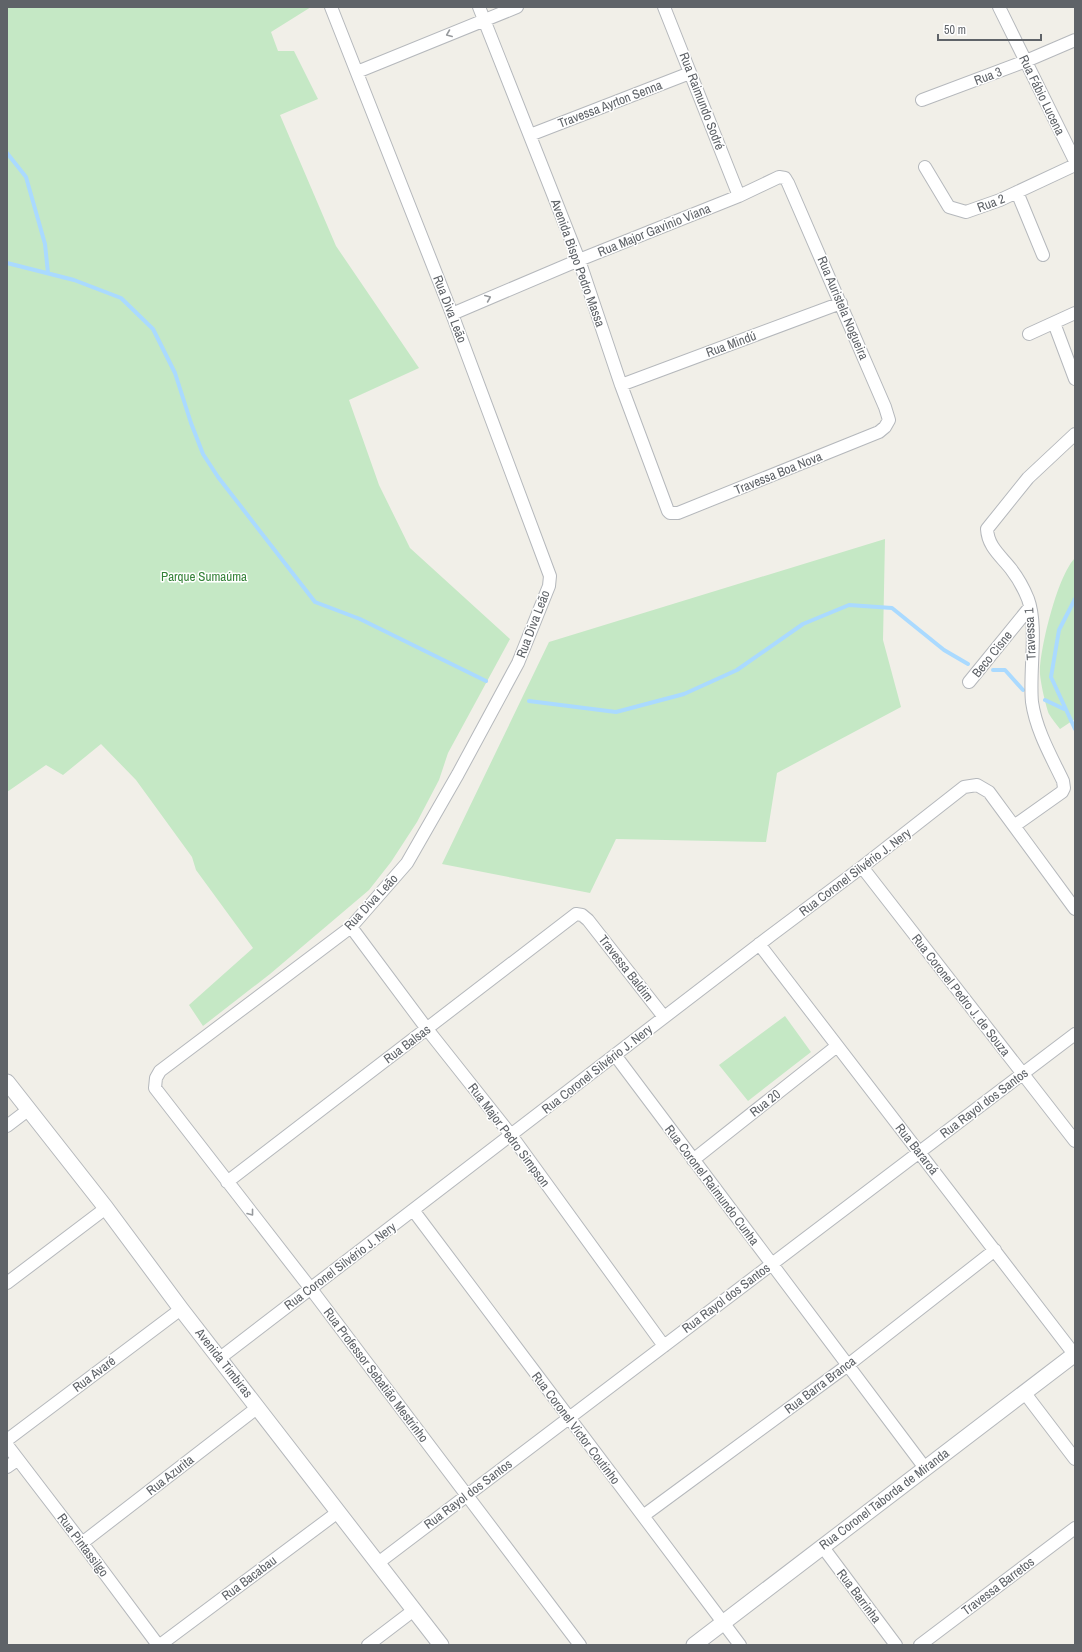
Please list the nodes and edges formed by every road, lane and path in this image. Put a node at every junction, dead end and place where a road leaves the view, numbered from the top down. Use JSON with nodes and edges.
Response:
{"nodes":[{"id":1,"x":331,"y":7,"type":"edge"},
{"id":2,"x":480,"y":7,"type":"edge"},
{"id":3,"x":517,"y":7,"type":"edge"},
{"id":4,"x":664,"y":7,"type":"edge"},
{"id":5,"x":999,"y":7,"type":"edge"},
{"id":6,"x":485,"y":20,"type":"junction"},
{"id":7,"x":1075,"y":40,"type":"edge"},
{"id":8,"x":1026,"y":61,"type":"junction"},
{"id":9,"x":357,"y":72,"type":"junction"},
{"id":10,"x":690,"y":73,"type":"junction"},
{"id":11,"x":922,"y":100,"type":"dead end"},
{"id":12,"x":530,"y":135,"type":"junction"},
{"id":13,"x":1075,"y":161,"type":"edge"},
{"id":14,"x":1075,"y":165,"type":"edge"},
{"id":15,"x":925,"y":167,"type":"dead end"},
{"id":16,"x":788,"y":183,"type":"joint"},
{"id":17,"x":1017,"y":192,"type":"junction"},
{"id":18,"x":739,"y":196,"type":"junction"},
{"id":19,"x":1043,"y":255,"type":"dead end"},
{"id":20,"x":579,"y":260,"type":"junction"},
{"id":21,"x":841,"y":303,"type":"junction"},
{"id":22,"x":1075,"y":313,"type":"edge"},
{"id":23,"x":452,"y":314,"type":"junction"},
{"id":24,"x":1054,"y":323,"type":"junction"},
{"id":25,"x":1029,"y":334,"type":"dead end"},
{"id":26,"x":1071,"y":358,"type":"edge"},
{"id":27,"x":1075,"y":379,"type":"edge"},
{"id":28,"x":621,"y":385,"type":"junction"},
{"id":29,"x":878,"y":432,"type":"joint"},
{"id":30,"x":1075,"y":434,"type":"edge"},
{"id":31,"x":678,"y":513,"type":"joint"},
{"id":32,"x":1030,"y":607,"type":"junction"},
{"id":33,"x":969,"y":682,"type":"dead end"},
{"id":34,"x":1014,"y":826,"type":"junction"},
{"id":35,"x":862,"y":867,"type":"junction"},
{"id":36,"x":1075,"y":909,"type":"edge"},
{"id":37,"x":588,"y":920,"type":"joint"},
{"id":38,"x":351,"y":927,"type":"junction"},
{"id":39,"x":759,"y":944,"type":"junction"},
{"id":40,"x":664,"y":1017,"type":"junction"},
{"id":41,"x":428,"y":1029,"type":"junction"},
{"id":42,"x":1075,"y":1034,"type":"edge"},
{"id":43,"x":837,"y":1046,"type":"junction"},
{"id":44,"x":615,"y":1055,"type":"junction"},
{"id":45,"x":1023,"y":1075,"type":"junction"},
{"id":46,"x":7,"y":1082,"type":"edge"},
{"id":47,"x":155,"y":1088,"type":"joint"},
{"id":48,"x":28,"y":1110,"type":"junction"},
{"id":49,"x":7,"y":1126,"type":"edge"},
{"id":50,"x":511,"y":1135,"type":"junction"},
{"id":51,"x":1075,"y":1140,"type":"edge"},
{"id":52,"x":919,"y":1152,"type":"junction"},
{"id":53,"x":693,"y":1160,"type":"junction"},
{"id":54,"x":227,"y":1182,"type":"junction"},
{"id":55,"x":106,"y":1208,"type":"junction"},
{"id":56,"x":413,"y":1210,"type":"junction"},
{"id":57,"x":995,"y":1250,"type":"junction"},
{"id":58,"x":772,"y":1264,"type":"junction"},
{"id":59,"x":7,"y":1283,"type":"edge"},
{"id":60,"x":310,"y":1289,"type":"junction"},
{"id":61,"x":181,"y":1308,"type":"junction"},
{"id":62,"x":664,"y":1346,"type":"junction"},
{"id":63,"x":1075,"y":1354,"type":"edge"},
{"id":64,"x":220,"y":1358,"type":"junction"},
{"id":65,"x":848,"y":1365,"type":"junction"},
{"id":66,"x":1024,"y":1392,"type":"junction"},
{"id":67,"x":258,"y":1408,"type":"junction"},
{"id":68,"x":569,"y":1418,"type":"junction"},
{"id":69,"x":7,"y":1440,"type":"edge"},
{"id":70,"x":7,"y":1445,"type":"edge"},
{"id":71,"x":1075,"y":1459,"type":"edge"},
{"id":72,"x":17,"y":1460,"type":"junction"},
{"id":73,"x":7,"y":1468,"type":"edge"},
{"id":74,"x":925,"y":1468,"type":"junction"},
{"id":75,"x":467,"y":1495,"type":"junction"},
{"id":76,"x":338,"y":1512,"type":"junction"},
{"id":77,"x":643,"y":1516,"type":"junction"},
{"id":78,"x":1075,"y":1528,"type":"edge"},
{"id":79,"x":82,"y":1543,"type":"junction"},
{"id":80,"x":822,"y":1546,"type":"junction"},
{"id":81,"x":378,"y":1563,"type":"junction"},
{"id":82,"x":414,"y":1610,"type":"junction"},
{"id":83,"x":723,"y":1623,"type":"junction"},
{"id":84,"x":159,"y":1645,"type":"edge"},
{"id":85,"x":368,"y":1645,"type":"edge"},
{"id":86,"x":441,"y":1645,"type":"edge"},
{"id":87,"x":580,"y":1645,"type":"edge"},
{"id":88,"x":694,"y":1645,"type":"edge"},
{"id":89,"x":740,"y":1645,"type":"edge"},
{"id":90,"x":896,"y":1645,"type":"edge"},
{"id":91,"x":920,"y":1645,"type":"edge"}],
"edges":[{"from":1,"to":9,"type":"street","name":"Rua Diva Leão"},
{"from":2,"to":6,"type":"street","name":"Avenida Bispo Pedro Massa"},
{"from":3,"to":6,"type":"street"},
{"from":4,"to":10,"type":"street","name":"Rua Raimundo Sodré"},
{"from":5,"to":8,"type":"street","name":"Rua Fábio Lucena"},
{"from":6,"to":9,"type":"street","one_way":true},
{"from":6,"to":12,"type":"street","name":"Avenida Bispo Pedro Massa"},
{"from":7,"to":8,"type":"street","name":"Rua 3"},
{"from":8,"to":11,"type":"street","name":"Rua 3"},
{"from":8,"to":13,"type":"street","name":"Rua Fábio Lucena"},
{"from":9,"to":23,"type":"street","name":"Rua Diva Leão"},
{"from":10,"to":12,"type":"street","name":"Travessa Ayrton Senna"},
{"from":10,"to":18,"type":"street","name":"Rua Raimundo Sodré"},
{"from":12,"to":20,"type":"street","name":"Avenida Bispo Pedro Massa"},
{"from":14,"to":17,"type":"street","name":"Rua 2"},
{"from":15,"to":17,"type":"street","name":"Rua 2"},
{"from":16,"to":18,"type":"street","name":"Rua Major Gavinio Viana"},
{"from":16,"to":21,"type":"street","name":"Rua Auristela Nogueira"},
{"from":17,"to":19,"type":"street"},
{"from":18,"to":20,"type":"street","name":"Rua Major Gavinio Viana"},
{"from":23,"to":20,"type":"street","name":"Rua Major Gavinio Viana","one_way":true},
{"from":20,"to":28,"type":"street","name":"Avenida Bispo Pedro Massa"},
{"from":21,"to":28,"type":"street","name":"Rua Mindú"},
{"from":21,"to":29,"type":"street","name":"Rua Auristela Nogueira"},
{"from":22,"to":24,"type":"street"},
{"from":23,"to":38,"type":"street","name":"Rua Diva Leão"},
{"from":24,"to":25,"type":"street"},
{"from":24,"to":26,"type":"street"},
{"from":26,"to":27,"type":"street"},
{"from":28,"to":31,"type":"street","name":"Avenida Bispo Pedro Massa"},
{"from":29,"to":31,"type":"street","name":"Travessa Boa Nova"},
{"from":30,"to":32,"type":"street","name":"Travessa 1"},
{"from":32,"to":33,"type":"street","name":"Beco Cisne"},
{"from":32,"to":34,"type":"street","name":"Travessa 1"},
{"from":34,"to":35,"type":"street","name":"Rua Coronel Silvério J. Nery"},
{"from":34,"to":36,"type":"street"},
{"from":35,"to":39,"type":"street","name":"Rua Coronel Silvério J. Nery"},
{"from":35,"to":45,"type":"street","name":"Rua Coronel Pedro J. de Souza"},
{"from":37,"to":40,"type":"street","name":"Travessa Baldim"},
{"from":37,"to":41,"type":"street","name":"Rua Balsas"},
{"from":38,"to":41,"type":"street","name":"Rua Major Pedro Simpson"},
{"from":38,"to":47,"type":"street","name":"Rua Diva Leão"},
{"from":39,"to":40,"type":"street","name":"Rua Coronel Silvério J. Nery"},
{"from":39,"to":43,"type":"street","name":"Rua Bararoá"},
{"from":40,"to":44,"type":"street","name":"Rua Coronel Silvério J. Nery"},
{"from":41,"to":50,"type":"street","name":"Rua Major Pedro Simpson"},
{"from":41,"to":54,"type":"street","name":"Rua Balsas"},
{"from":42,"to":45,"type":"street","name":"Rua Rayol dos Santos"},
{"from":43,"to":52,"type":"street","name":"Rua Bararoá"},
{"from":43,"to":53,"type":"street","name":"Rua 20"},
{"from":44,"to":50,"type":"street","name":"Rua Coronel Silvério J. Nery"},
{"from":44,"to":53,"type":"street","name":"Rua Coronel Raimundo Cunha"},
{"from":45,"to":51,"type":"street","name":"Rua Coronel Pedro J. de Souza"},
{"from":45,"to":52,"type":"street","name":"Rua Rayol dos Santos"},
{"from":46,"to":48,"type":"street","name":"Avenida Timbiras"},
{"from":47,"to":54,"type":"street","name":"Rua Professor Sebatião Mestrinho"},
{"from":48,"to":49,"type":"street"},
{"from":48,"to":55,"type":"street","name":"Avenida Timbiras"},
{"from":50,"to":56,"type":"street","name":"Rua Coronel Silvério J. Nery"},
{"from":50,"to":62,"type":"street","name":"Rua Major Pedro Simpson"},
{"from":52,"to":57,"type":"street","name":"Rua Bararoá"},
{"from":52,"to":58,"type":"street","name":"Rua Rayol dos Santos"},
{"from":53,"to":58,"type":"street","name":"Rua Coronel Raimundo Cunha"},
{"from":54,"to":60,"type":"street","name":"Rua Professor Sebatião Mestrinho","one_way":true},
{"from":55,"to":59,"type":"street"},
{"from":55,"to":61,"type":"street","name":"Avenida Timbiras"},
{"from":56,"to":60,"type":"street","name":"Rua Coronel Silvério J. Nery"},
{"from":56,"to":68,"type":"street","name":"Rua Coronel Victor Coutinho"},
{"from":57,"to":63,"type":"street","name":"Rua Bararoá"},
{"from":57,"to":65,"type":"street","name":"Rua Barra Branca"},
{"from":58,"to":62,"type":"street","name":"Rua Rayol dos Santos"},
{"from":58,"to":65,"type":"street","name":"Rua Coronel Raimundo Cunha"},
{"from":60,"to":64,"type":"street","name":"Rua Coronel Silvério J. Nery"},
{"from":60,"to":75,"type":"street","name":"Rua Professor Sebatião Mestrinho"},
{"from":61,"to":64,"type":"street","name":"Avenida Timbiras"},
{"from":61,"to":69,"type":"street","name":"Rua Avaré"},
{"from":62,"to":68,"type":"street","name":"Rua Rayol dos Santos"},
{"from":63,"to":66,"type":"street","name":"Rua Coronel Taborda de Miranda"},
{"from":64,"to":67,"type":"street","name":"Avenida Timbiras"},
{"from":65,"to":74,"type":"street","name":"Rua Coronel Raimundo Cunha"},
{"from":65,"to":77,"type":"street","name":"Rua Barra Branca"},
{"from":66,"to":71,"type":"street"},
{"from":66,"to":74,"type":"street","name":"Rua Coronel Taborda de Miranda"},
{"from":67,"to":76,"type":"street","name":"Avenida Timbiras"},
{"from":67,"to":79,"type":"street","name":"Rua Azurita"},
{"from":68,"to":75,"type":"street","name":"Rua Rayol dos Santos"},
{"from":68,"to":77,"type":"street","name":"Rua Coronel Victor Coutinho"},
{"from":70,"to":72,"type":"street","name":"Rua Pintassilgo"},
{"from":72,"to":73,"type":"street"},
{"from":72,"to":79,"type":"street","name":"Rua Pintassilgo"},
{"from":74,"to":80,"type":"street","name":"Rua Coronel Taborda de Miranda"},
{"from":75,"to":81,"type":"street","name":"Rua Rayol dos Santos"},
{"from":75,"to":87,"type":"street","name":"Rua Professor Sebatião Mestrinho"},
{"from":76,"to":81,"type":"street","name":"Avenida Timbiras"},
{"from":76,"to":84,"type":"street","name":"Rua Bacabau"},
{"from":77,"to":83,"type":"street","name":"Rua Coronel Victor Coutinho"},
{"from":78,"to":91,"type":"street","name":"Travessa Barretos"},
{"from":79,"to":84,"type":"street","name":"Rua Pintassilgo"},
{"from":80,"to":83,"type":"street","name":"Rua Coronel Taborda de Miranda"},
{"from":80,"to":90,"type":"street","name":"Rua Barrinha"},
{"from":81,"to":82,"type":"street","name":"Avenida Timbiras"},
{"from":82,"to":85,"type":"street"},
{"from":82,"to":86,"type":"street","name":"Avenida Timbiras"},
{"from":83,"to":88,"type":"street","name":"Rua Coronel Taborda de Miranda"},
{"from":83,"to":89,"type":"street","name":"Rua Coronel Victor Coutinho"}]}
